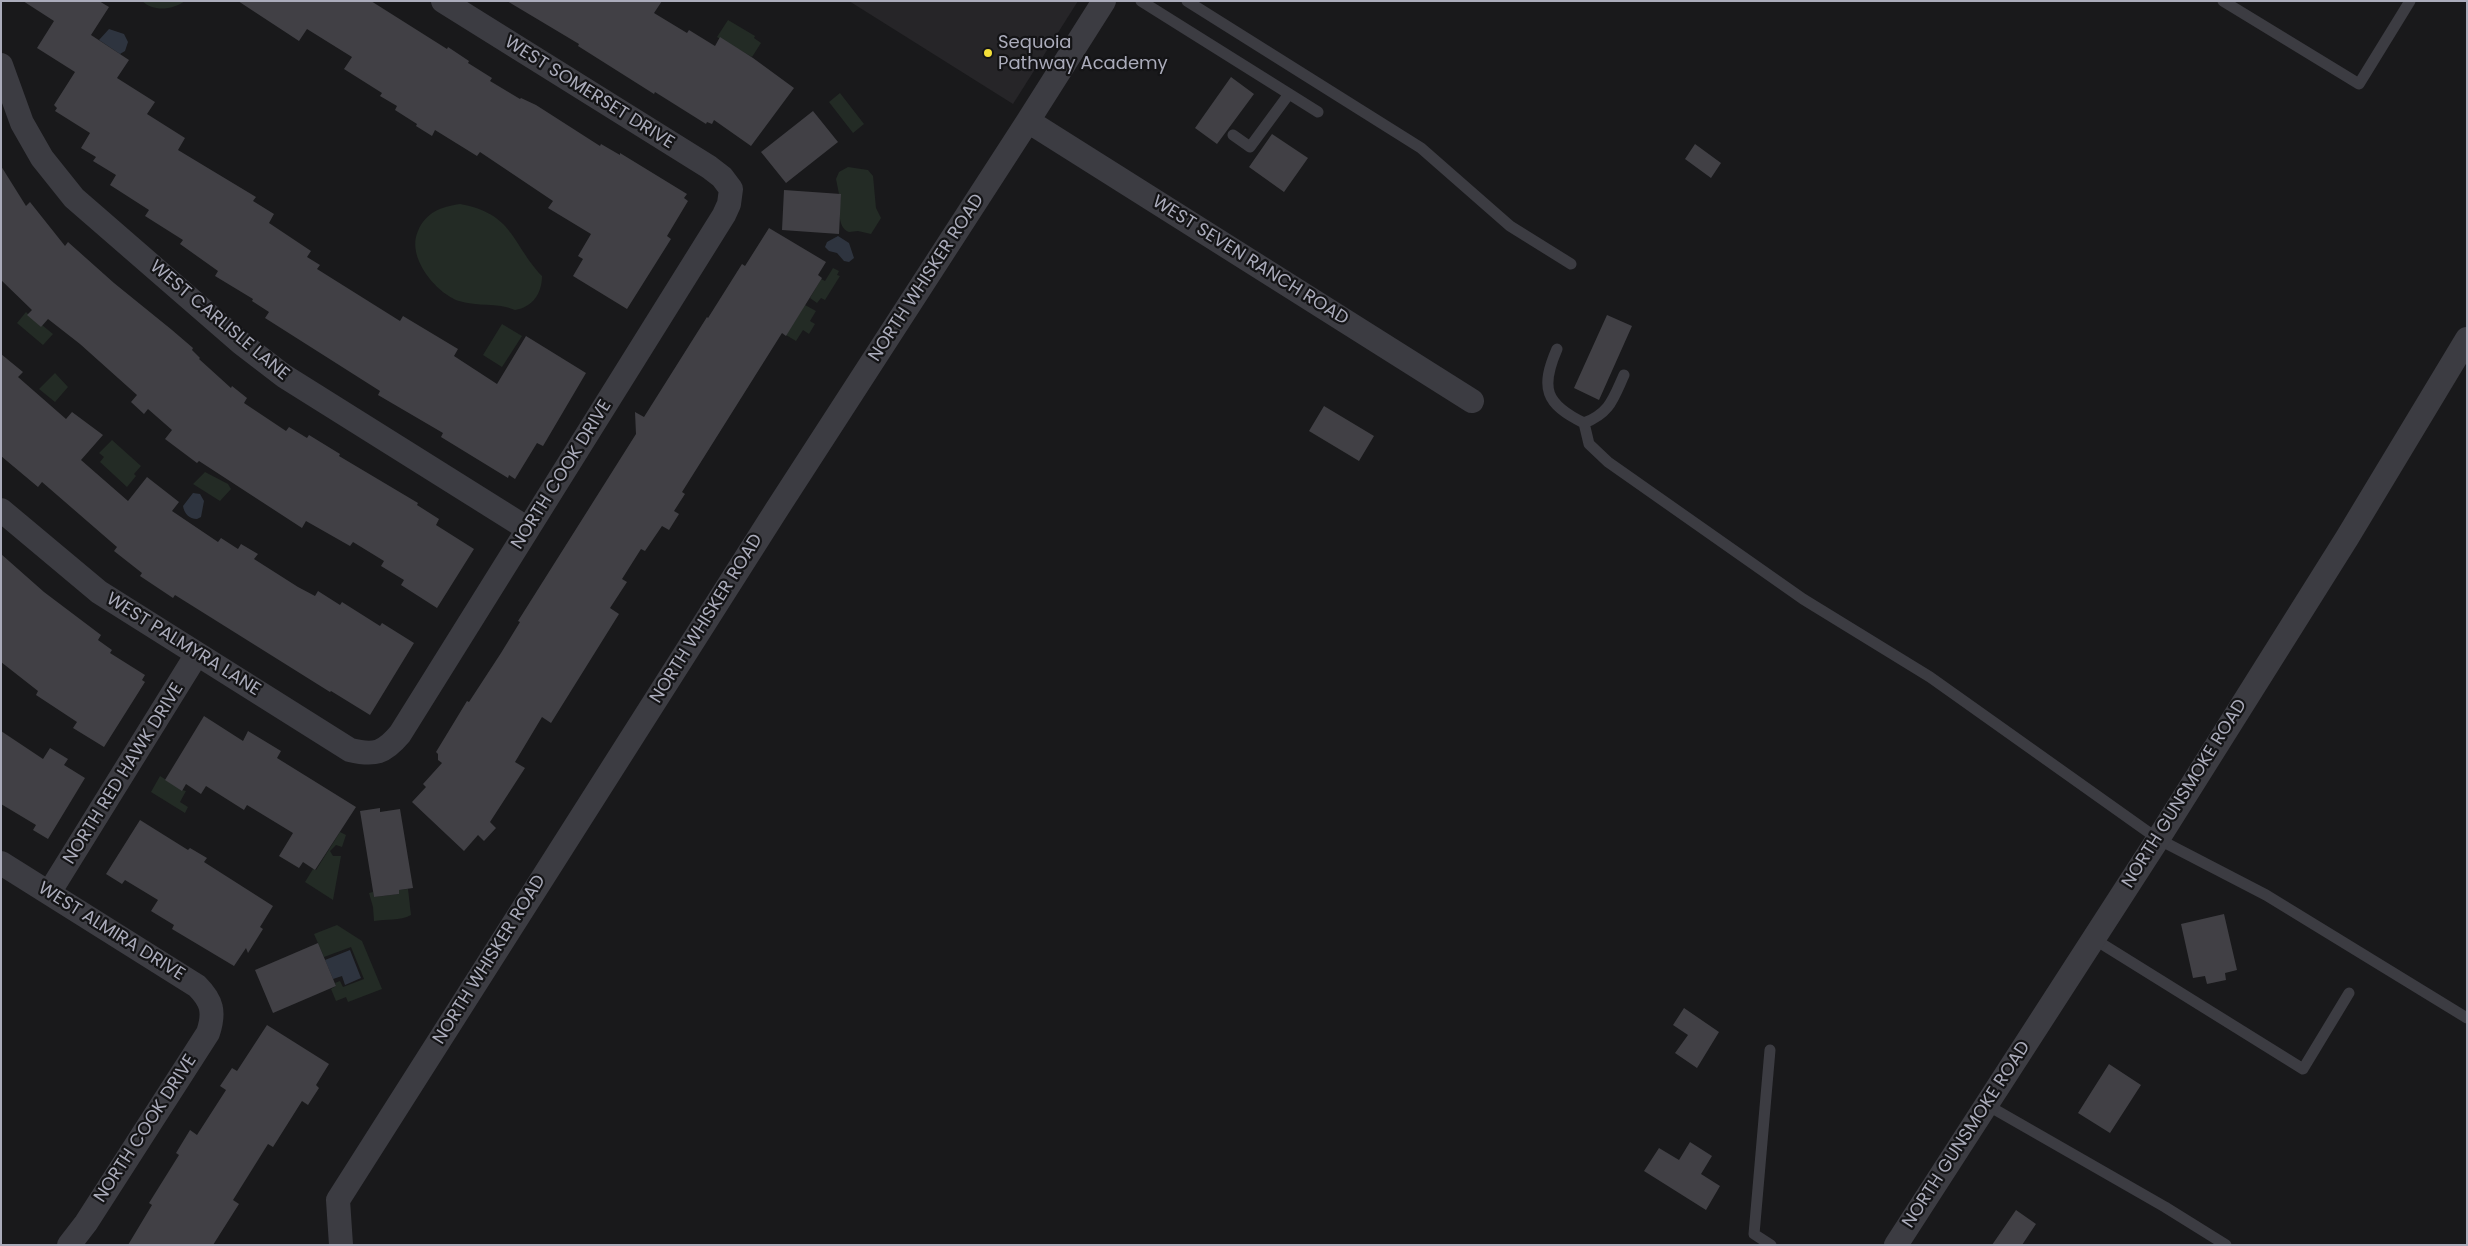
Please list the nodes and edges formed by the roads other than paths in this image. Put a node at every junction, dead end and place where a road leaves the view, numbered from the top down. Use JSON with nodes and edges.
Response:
{"nodes":[{"id":1,"x":443,"y":1,"type":"edge"},
{"id":2,"x":1104,"y":1,"type":"edge"},
{"id":3,"x":1140,"y":1,"type":"edge"},
{"id":4,"x":1187,"y":1,"type":"edge"},
{"id":5,"x":2223,"y":1,"type":"edge"},
{"id":6,"x":2410,"y":1,"type":"edge"},
{"id":7,"x":1,"y":65,"type":"edge"},
{"id":8,"x":1289,"y":94,"type":"junction"},
{"id":9,"x":1318,"y":112,"type":"dead end"},
{"id":10,"x":1028,"y":121,"type":"junction"},
{"id":11,"x":1233,"y":135,"type":"dead end"},
{"id":12,"x":731,"y":189,"type":"joint"},
{"id":13,"x":1571,"y":264,"type":"dead end"},
{"id":14,"x":2467,"y":339,"type":"edge"},
{"id":15,"x":1557,"y":349,"type":"dead end"},
{"id":16,"x":1624,"y":375,"type":"dead end"},
{"id":17,"x":1472,"y":402,"type":"dead end"},
{"id":18,"x":1584,"y":423,"type":"junction"},
{"id":19,"x":1,"y":510,"type":"edge"},
{"id":20,"x":528,"y":529,"type":"junction"},
{"id":21,"x":197,"y":654,"type":"junction"},
{"id":22,"x":379,"y":753,"type":"joint"},
{"id":23,"x":2158,"y":839,"type":"junction"},
{"id":24,"x":1,"y":863,"type":"edge"},
{"id":25,"x":50,"y":893,"type":"junction"},
{"id":26,"x":2094,"y":939,"type":"junction"},
{"id":27,"x":2349,"y":993,"type":"dead end"},
{"id":28,"x":213,"y":1008,"type":"joint"},
{"id":29,"x":2467,"y":1018,"type":"edge"},
{"id":30,"x":1770,"y":1050,"type":"dead end"},
{"id":31,"x":1986,"y":1104,"type":"junction"},
{"id":32,"x":69,"y":1245,"type":"edge"},
{"id":33,"x":341,"y":1245,"type":"edge"},
{"id":34,"x":1771,"y":1245,"type":"edge"},
{"id":35,"x":1896,"y":1245,"type":"edge"},
{"id":36,"x":2226,"y":1245,"type":"edge"}],
"edges":[{"from":1,"to":12,"type":"street","name":"WEST SOMERSET DRIVE"},
{"from":2,"to":10,"type":"street","name":"NORTH WHISKER ROAD"},
{"from":3,"to":8,"type":"lane"},
{"from":4,"to":13,"type":"lane"},
{"from":5,"to":6,"type":"lane"},
{"from":7,"to":20,"type":"street","name":"WEST CARLISLE LANE"},
{"from":8,"to":9,"type":"lane"},
{"from":8,"to":11,"type":"lane"},
{"from":10,"to":17,"type":"street","name":"WEST SEVEN RANCH ROAD"},
{"from":10,"to":33,"type":"street","name":"NORTH WHISKER ROAD"},
{"from":12,"to":20,"type":"street","name":"NORTH COOK DRIVE"},
{"from":14,"to":23,"type":"street","name":"NORTH GUNSMOKE ROAD"},
{"from":15,"to":18,"type":"lane"},
{"from":16,"to":18,"type":"lane"},
{"from":18,"to":23,"type":"lane"},
{"from":19,"to":21,"type":"street","name":"WEST PALMYRA LANE"},
{"from":20,"to":22,"type":"street","name":"NORTH COOK DRIVE"},
{"from":21,"to":22,"type":"street","name":"WEST PALMYRA LANE"},
{"from":21,"to":25,"type":"street","name":"NORTH RED HAWK DRIVE"},
{"from":23,"to":26,"type":"street","name":"NORTH GUNSMOKE ROAD"},
{"from":23,"to":29,"type":"lane"},
{"from":24,"to":25,"type":"street","name":"WEST ALMIRA DRIVE"},
{"from":25,"to":28,"type":"street","name":"WEST ALMIRA DRIVE"},
{"from":26,"to":27,"type":"lane"},
{"from":26,"to":31,"type":"street","name":"NORTH GUNSMOKE ROAD"},
{"from":28,"to":32,"type":"street","name":"NORTH COOK DRIVE"},
{"from":30,"to":34,"type":"lane"},
{"from":31,"to":35,"type":"street","name":"NORTH GUNSMOKE ROAD"},
{"from":31,"to":36,"type":"lane"}]}
